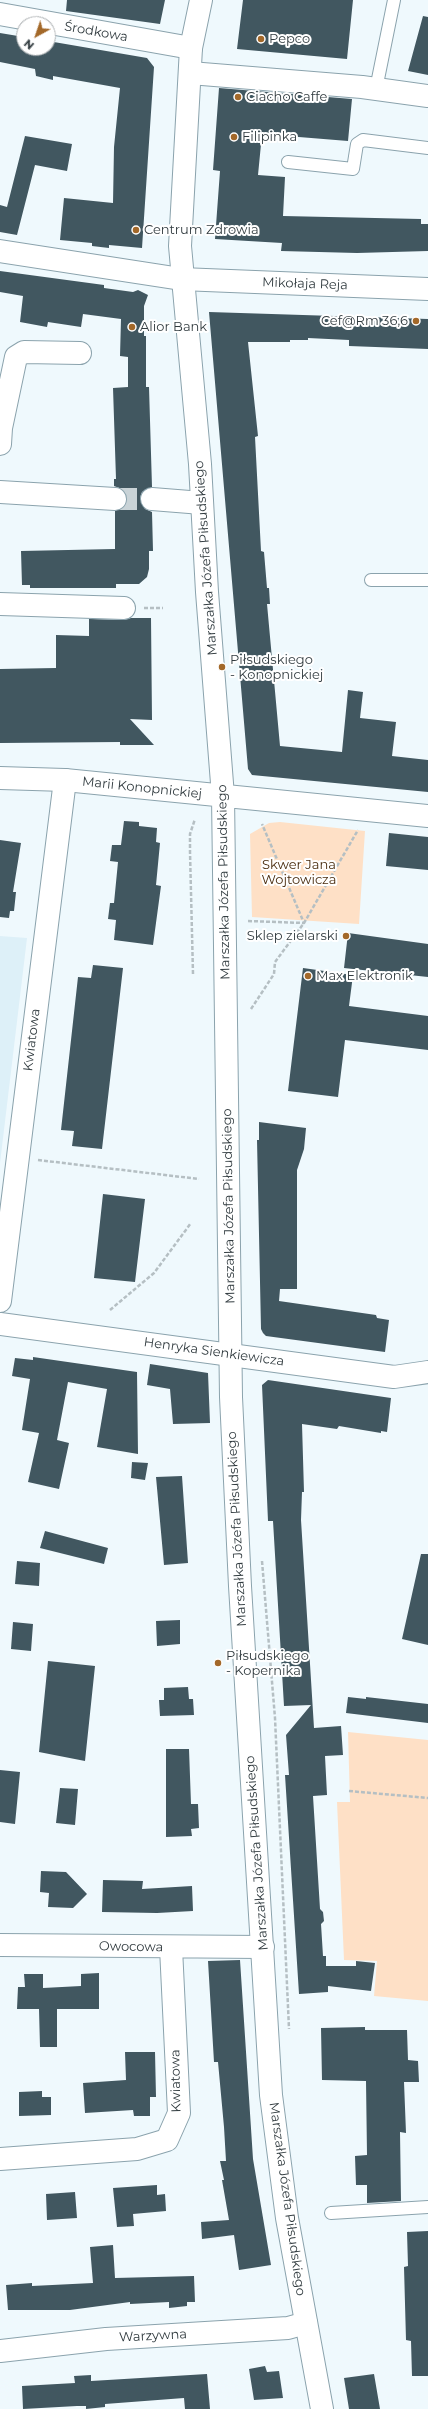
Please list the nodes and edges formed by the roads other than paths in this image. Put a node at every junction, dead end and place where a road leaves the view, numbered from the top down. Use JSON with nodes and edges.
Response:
{"nodes":[{"id":1,"x":201,"y":0,"type":"edge"},
{"id":2,"x":394,"y":0,"type":"edge"},
{"id":3,"x":0,"y":14,"type":"edge"},
{"id":4,"x":191,"y":48,"type":"junction"},
{"id":5,"x":190,"y":74,"type":"junction"},
{"id":6,"x":376,"y":89,"type":"junction"},
{"id":7,"x":428,"y":96,"type":"edge"},
{"id":8,"x":428,"y":148,"type":"edge"},
{"id":9,"x":288,"y":162,"type":"dead end"},
{"id":10,"x":0,"y":251,"type":"edge"},
{"id":11,"x":181,"y":279,"type":"junction"},
{"id":12,"x":428,"y":289,"type":"edge"},
{"id":13,"x":80,"y":353,"type":"dead end"},
{"id":14,"x":0,"y":444,"type":"edge"},
{"id":15,"x":0,"y":492,"type":"edge"},
{"id":16,"x":114,"y":499,"type":"tunnel mouth"},
{"id":17,"x":152,"y":499,"type":"tunnel mouth"},
{"id":18,"x":202,"y":503,"type":"junction"},
{"id":19,"x":371,"y":580,"type":"dead end"},
{"id":20,"x":428,"y":580,"type":"edge"},
{"id":21,"x":0,"y":604,"type":"edge"},
{"id":22,"x":124,"y":608,"type":"dead end"},
{"id":23,"x":0,"y":778,"type":"edge"},
{"id":24,"x":65,"y":780,"type":"junction"},
{"id":25,"x":223,"y":796,"type":"junction"},
{"id":26,"x":428,"y":816,"type":"edge"},
{"id":27,"x":0,"y":1301,"type":"edge"},
{"id":28,"x":0,"y":1324,"type":"edge"},
{"id":29,"x":230,"y":1354,"type":"junction"},
{"id":30,"x":428,"y":1372,"type":"edge"},
{"id":31,"x":0,"y":1945,"type":"edge"},
{"id":32,"x":263,"y":1947,"type":"junction"},
{"id":33,"x":171,"y":1948,"type":"junction"},
{"id":34,"x":0,"y":2160,"type":"edge"},
{"id":35,"x":428,"y":2208,"type":"edge"},
{"id":36,"x":331,"y":2213,"type":"dead end"},
{"id":37,"x":306,"y":2323,"type":"junction"},
{"id":38,"x":0,"y":2351,"type":"edge"},
{"id":39,"x":322,"y":2409,"type":"edge"}],
"edges":[{"from":1,"to":4,"type":"street","name":"Marszałka Józefa Piłsudskiego"},
{"from":2,"to":6,"type":"lane"},
{"from":3,"to":4,"type":"street","name":"Środkowa"},
{"from":4,"to":5,"type":"street","name":"Marszałka Józefa Piłsudskiego"},
{"from":5,"to":6,"type":"street"},
{"from":5,"to":11,"type":"street","name":"Marszałka Józefa Piłsudskiego"},
{"from":6,"to":7,"type":"street"},
{"from":8,"to":9,"type":"lane"},
{"from":10,"to":11,"type":"street","name":"Mikołaja Reja"},
{"from":11,"to":12,"type":"street","name":"Mikołaja Reja"},
{"from":11,"to":18,"type":"street","name":"Marszałka Józefa Piłsudskiego"},
{"from":13,"to":14,"type":"street"},
{"from":15,"to":16,"type":"street"},
{"from":17,"to":18,"type":"street"},
{"from":18,"to":25,"type":"street","name":"Marszałka Józefa Piłsudskiego"},
{"from":19,"to":20,"type":"lane"},
{"from":21,"to":22,"type":"street"},
{"from":23,"to":24,"type":"street","name":"Marii Konopnickiej"},
{"from":24,"to":25,"type":"street","name":"Marii Konopnickiej"},
{"from":24,"to":27,"type":"street","name":"Kwiatowa"},
{"from":25,"to":26,"type":"street","name":"Marii Konopnickiej"},
{"from":25,"to":29,"type":"street","name":"Marszałka Józefa Piłsudskiego"},
{"from":28,"to":29,"type":"street","name":"Henryka Sienkiewicza"},
{"from":29,"to":30,"type":"street","name":"Henryka Sienkiewicza"},
{"from":29,"to":32,"type":"street","name":"Marszałka Józefa Piłsudskiego"},
{"from":31,"to":33,"type":"street","name":"Owocowa"},
{"from":32,"to":33,"type":"street","name":"Owocowa"},
{"from":32,"to":37,"type":"street","name":"Marszałka Józefa Piłsudskiego"},
{"from":33,"to":34,"type":"street","name":"Kwiatowa"},
{"from":35,"to":36,"type":"lane"},
{"from":37,"to":38,"type":"street","name":"Warzywna"},
{"from":37,"to":39,"type":"street","name":"Marszałka Józefa Piłsudskiego"}]}
